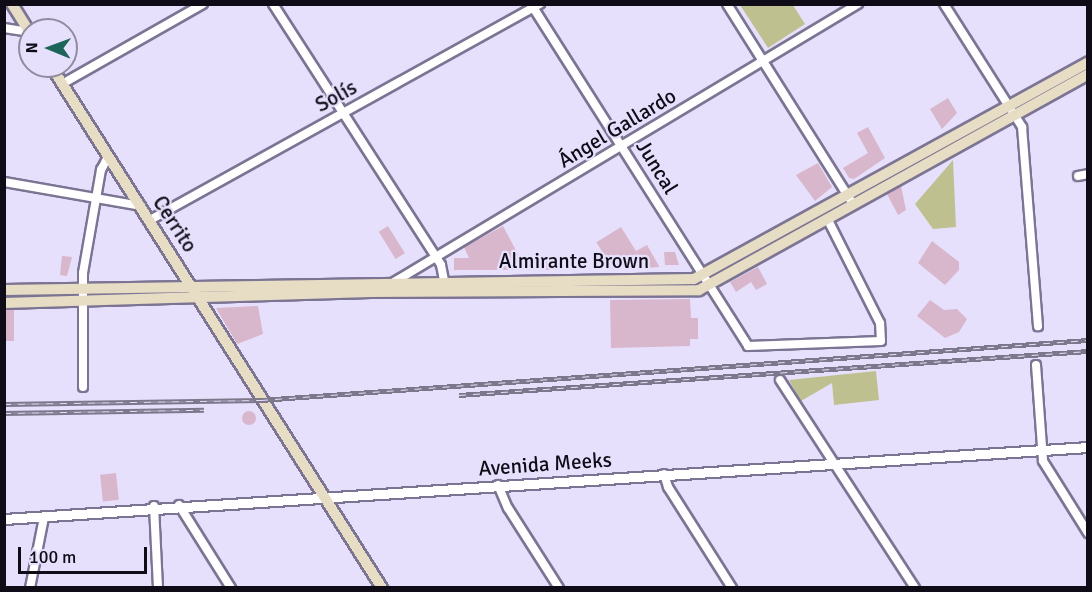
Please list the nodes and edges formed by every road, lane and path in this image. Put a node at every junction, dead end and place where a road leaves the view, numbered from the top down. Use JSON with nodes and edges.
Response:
{"nodes":[{"id":1,"x":12,"y":4,"type":"edge"},
{"id":2,"x":203,"y":4,"type":"edge"},
{"id":3,"x":273,"y":4,"type":"edge"},
{"id":4,"x":727,"y":4,"type":"edge"},
{"id":5,"x":858,"y":4,"type":"edge"},
{"id":6,"x":944,"y":4,"type":"edge"},
{"id":7,"x":535,"y":6,"type":"edge"},
{"id":8,"x":21,"y":18,"type":"edge"},
{"id":9,"x":765,"y":60,"type":"junction"},
{"id":10,"x":1088,"y":62,"type":"edge"},
{"id":11,"x":1088,"y":74,"type":"edge"},
{"id":12,"x":58,"y":78,"type":"edge"},
{"id":13,"x":62,"y":84,"type":"junction"},
{"id":14,"x":1014,"y":110,"type":"junction"},
{"id":15,"x":344,"y":112,"type":"junction"},
{"id":16,"x":623,"y":147,"type":"junction"},
{"id":17,"x":108,"y":157,"type":"junction"},
{"id":18,"x":1088,"y":174,"type":"edge"},
{"id":19,"x":1078,"y":176,"type":"dead end"},
{"id":20,"x":4,"y":182,"type":"edge"},
{"id":21,"x":847,"y":195,"type":"junction"},
{"id":22,"x":97,"y":199,"type":"junction"},
{"id":23,"x":141,"y":206,"type":"junction"},
{"id":24,"x":854,"y":206,"type":"junction"},
{"id":25,"x":150,"y":219,"type":"junction"},
{"id":26,"x":828,"y":220,"type":"junction"},
{"id":27,"x":435,"y":255,"type":"junction"},
{"id":28,"x":706,"y":280,"type":"junction"},
{"id":29,"x":394,"y":282,"type":"junction"},
{"id":30,"x":192,"y":286,"type":"junction"},
{"id":31,"x":445,"y":286,"type":"junction"},
{"id":32,"x":83,"y":288,"type":"junction"},
{"id":33,"x":4,"y":290,"type":"edge"},
{"id":34,"x":199,"y":298,"type":"junction"},
{"id":35,"x":83,"y":302,"type":"junction"},
{"id":36,"x":4,"y":303,"type":"edge"},
{"id":37,"x":1038,"y":326,"type":"dead end"},
{"id":38,"x":1036,"y":365,"type":"dead end"},
{"id":39,"x":780,"y":380,"type":"dead end"},
{"id":40,"x":83,"y":387,"type":"dead end"},
{"id":41,"x":1088,"y":447,"type":"edge"},
{"id":42,"x":1041,"y":450,"type":"junction"},
{"id":43,"x":835,"y":463,"type":"junction"},
{"id":44,"x":664,"y":474,"type":"junction"},
{"id":45,"x":498,"y":485,"type":"junction"},
{"id":46,"x":324,"y":496,"type":"junction"},
{"id":47,"x":178,"y":505,"type":"junction"},
{"id":48,"x":154,"y":506,"type":"junction"},
{"id":49,"x":44,"y":517,"type":"junction"},
{"id":50,"x":4,"y":519,"type":"edge"},
{"id":51,"x":1088,"y":533,"type":"edge"},
{"id":52,"x":30,"y":588,"type":"edge"},
{"id":53,"x":158,"y":588,"type":"edge"},
{"id":54,"x":231,"y":588,"type":"edge"},
{"id":55,"x":382,"y":588,"type":"edge"},
{"id":56,"x":559,"y":588,"type":"edge"},
{"id":57,"x":732,"y":588,"type":"edge"},
{"id":58,"x":915,"y":588,"type":"edge"}],
"edges":[{"from":1,"to":8,"type":"main road"},
{"from":2,"to":13,"type":"street"},
{"from":3,"to":15,"type":"street"},
{"from":4,"to":9,"type":"street"},
{"from":5,"to":9,"type":"street","name":"Ángel Gallardo"},
{"from":6,"to":14,"type":"street"},
{"from":7,"to":15,"type":"street","name":"Solís"},
{"from":7,"to":16,"type":"street","name":"Juncal"},
{"from":9,"to":16,"type":"street","name":"Ángel Gallardo"},
{"from":9,"to":21,"type":"street"},
{"from":10,"to":14,"type":"main road","name":"Almirante Brown"},
{"from":11,"to":14,"type":"main road","name":"Almirante Brown"},
{"from":12,"to":13,"type":"main road","name":"Cerrito"},
{"from":13,"to":17,"type":"main road","name":"Cerrito"},
{"from":14,"to":21,"type":"main road","name":"Almirante Brown"},
{"from":14,"to":24,"type":"main road","name":"Almirante Brown"},
{"from":14,"to":37,"type":"street"},
{"from":15,"to":25,"type":"street","name":"Solís"},
{"from":15,"to":27,"type":"street"},
{"from":16,"to":27,"type":"street","name":"Ángel Gallardo"},
{"from":16,"to":28,"type":"street","name":"Juncal"},
{"from":17,"to":22,"type":"street"},
{"from":17,"to":23,"type":"main road","name":"Cerrito"},
{"from":18,"to":19,"type":"street"},
{"from":20,"to":22,"type":"street"},
{"from":21,"to":24,"type":"street"},
{"from":21,"to":28,"type":"main road","name":"Almirante Brown"},
{"from":22,"to":23,"type":"street"},
{"from":22,"to":32,"type":"street"},
{"from":23,"to":25,"type":"main road","name":"Cerrito"},
{"from":24,"to":26,"type":"main road","name":"Almirante Brown"},
{"from":25,"to":30,"type":"main road","name":"Cerrito"},
{"from":26,"to":28,"type":"main road","name":"Almirante Brown"},
{"from":26,"to":28,"type":"street","name":"Juncal"},
{"from":27,"to":29,"type":"street","name":"Ángel Gallardo"},
{"from":27,"to":31,"type":"street"},
{"from":28,"to":31,"type":"main road","name":"Almirante Brown"},
{"from":29,"to":30,"type":"main road","name":"Almirante Brown"},
{"from":29,"to":31,"type":"main road","name":"Almirante Brown"},
{"from":30,"to":32,"type":"main road","name":"Almirante Brown"},
{"from":30,"to":34,"type":"main road","name":"Cerrito"},
{"from":31,"to":34,"type":"main road","name":"Almirante Brown"},
{"from":32,"to":33,"type":"main road","name":"Almirante Brown"},
{"from":32,"to":35,"type":"street"},
{"from":34,"to":35,"type":"main road","name":"Almirante Brown"},
{"from":34,"to":46,"type":"main road","name":"Cerrito"},
{"from":35,"to":36,"type":"main road","name":"Almirante Brown"},
{"from":35,"to":40,"type":"street"},
{"from":38,"to":42,"type":"street"},
{"from":39,"to":43,"type":"street"},
{"from":41,"to":42,"type":"street","name":"Avenida Meeks"},
{"from":42,"to":43,"type":"street","name":"Avenida Meeks"},
{"from":42,"to":51,"type":"street"},
{"from":43,"to":44,"type":"street","name":"Avenida Meeks"},
{"from":43,"to":58,"type":"street"},
{"from":44,"to":45,"type":"street","name":"Avenida Meeks"},
{"from":44,"to":57,"type":"street"},
{"from":45,"to":46,"type":"street","name":"Avenida Meeks"},
{"from":45,"to":56,"type":"street"},
{"from":46,"to":47,"type":"street","name":"Avenida Meeks"},
{"from":46,"to":55,"type":"main road","name":"Cerrito"},
{"from":47,"to":48,"type":"street","name":"Avenida Meeks"},
{"from":47,"to":54,"type":"street"},
{"from":48,"to":49,"type":"street","name":"Avenida Meeks"},
{"from":48,"to":53,"type":"street"},
{"from":49,"to":50,"type":"street","name":"Avenida Meeks"},
{"from":49,"to":52,"type":"street"}]}
